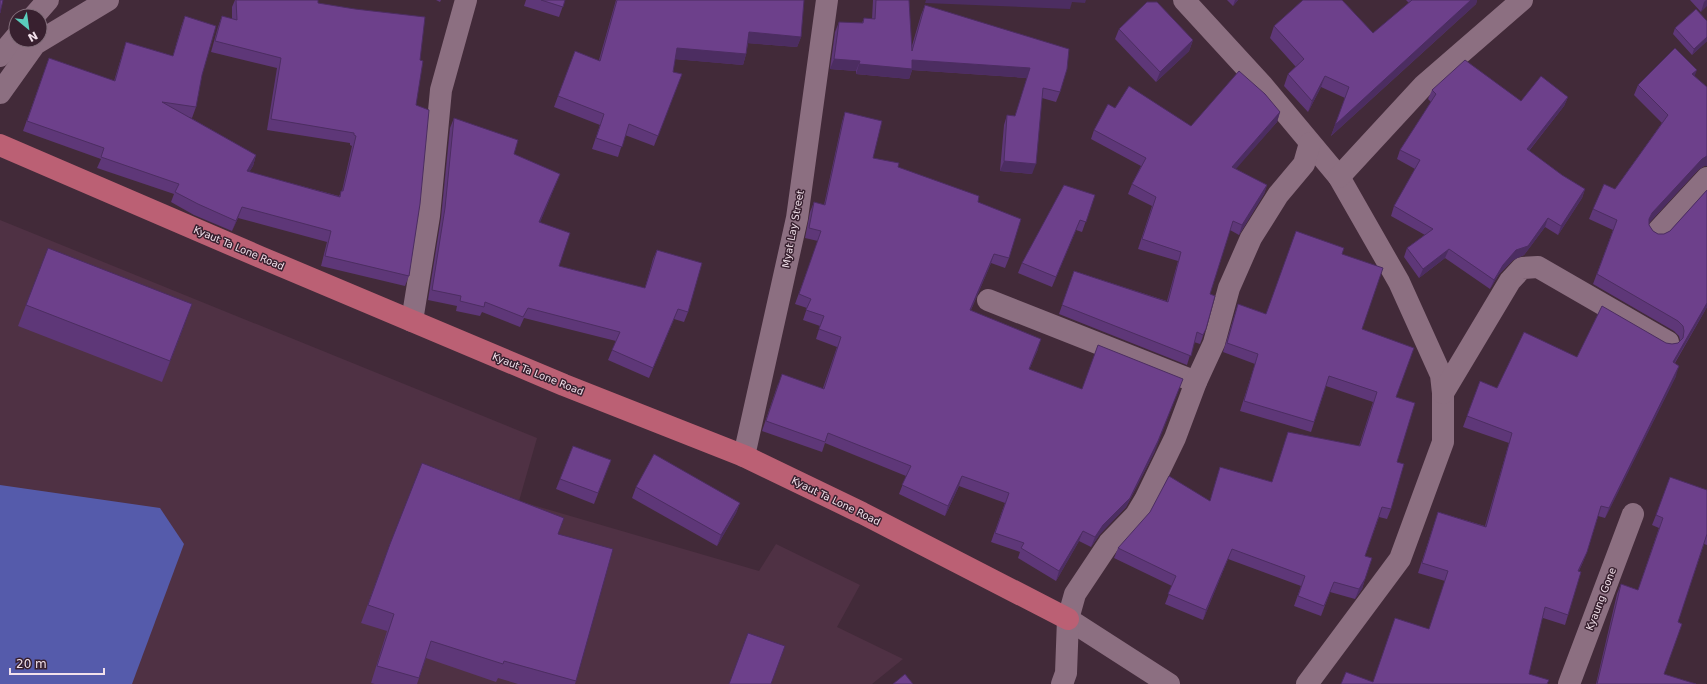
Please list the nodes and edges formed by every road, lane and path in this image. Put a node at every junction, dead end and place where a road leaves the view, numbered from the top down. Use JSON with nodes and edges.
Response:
{"nodes":[{"id":1,"x":48,"y":0,"type":"edge"},
{"id":2,"x":108,"y":0,"type":"edge"},
{"id":3,"x":466,"y":0,"type":"edge"},
{"id":4,"x":827,"y":0,"type":"edge"},
{"id":5,"x":1184,"y":0,"type":"edge"},
{"id":6,"x":1522,"y":0,"type":"edge"},
{"id":7,"x":41,"y":8,"type":"edge"},
{"id":8,"x":8,"y":46,"type":"edge"},
{"id":9,"x":0,"y":56,"type":"edge"},
{"id":10,"x":0,"y":93,"type":"edge"},
{"id":11,"x":1310,"y":143,"type":"junction"},
{"id":12,"x":0,"y":145,"type":"edge"},
{"id":13,"x":1339,"y":177,"type":"junction"},
{"id":14,"x":1707,"y":178,"type":"edge"},
{"id":15,"x":1657,"y":232,"type":"edge"},
{"id":16,"x":988,"y":300,"type":"dead end"},
{"id":17,"x":412,"y":321,"type":"junction"},
{"id":18,"x":1668,"y":342,"type":"edge"},
{"id":19,"x":1196,"y":382,"type":"junction"},
{"id":20,"x":1443,"y":393,"type":"junction"},
{"id":21,"x":744,"y":456,"type":"junction"},
{"id":22,"x":1633,"y":514,"type":"dead end"},
{"id":23,"x":1068,"y":619,"type":"junction"},
{"id":24,"x":1062,"y":684,"type":"edge"},
{"id":25,"x":1169,"y":684,"type":"edge"},
{"id":26,"x":1306,"y":684,"type":"edge"},
{"id":27,"x":1569,"y":684,"type":"edge"}],
"edges":[{"from":1,"to":7,"type":"street"},
{"from":2,"to":10,"type":"street"},
{"from":3,"to":17,"type":"street"},
{"from":4,"to":21,"type":"street","name":"Myat Lay Street"},
{"from":5,"to":11,"type":"street"},
{"from":6,"to":13,"type":"street"},
{"from":8,"to":9,"type":"street"},
{"from":11,"to":13,"type":"street"},
{"from":11,"to":19,"type":"street"},
{"from":12,"to":17,"type":"main road","name":"Kyaut Ta Lone Road"},
{"from":13,"to":20,"type":"street"},
{"from":14,"to":15,"type":"street"},
{"from":16,"to":19,"type":"street"},
{"from":17,"to":21,"type":"main road","name":"Kyaut Ta Lone Road"},
{"from":18,"to":20,"type":"street"},
{"from":19,"to":23,"type":"street"},
{"from":20,"to":26,"type":"street"},
{"from":21,"to":23,"type":"main road","name":"Kyaut Ta Lone Road"},
{"from":22,"to":27,"type":"street","name":"Kyaung Gone"},
{"from":23,"to":24,"type":"street"},
{"from":23,"to":25,"type":"street"}]}
